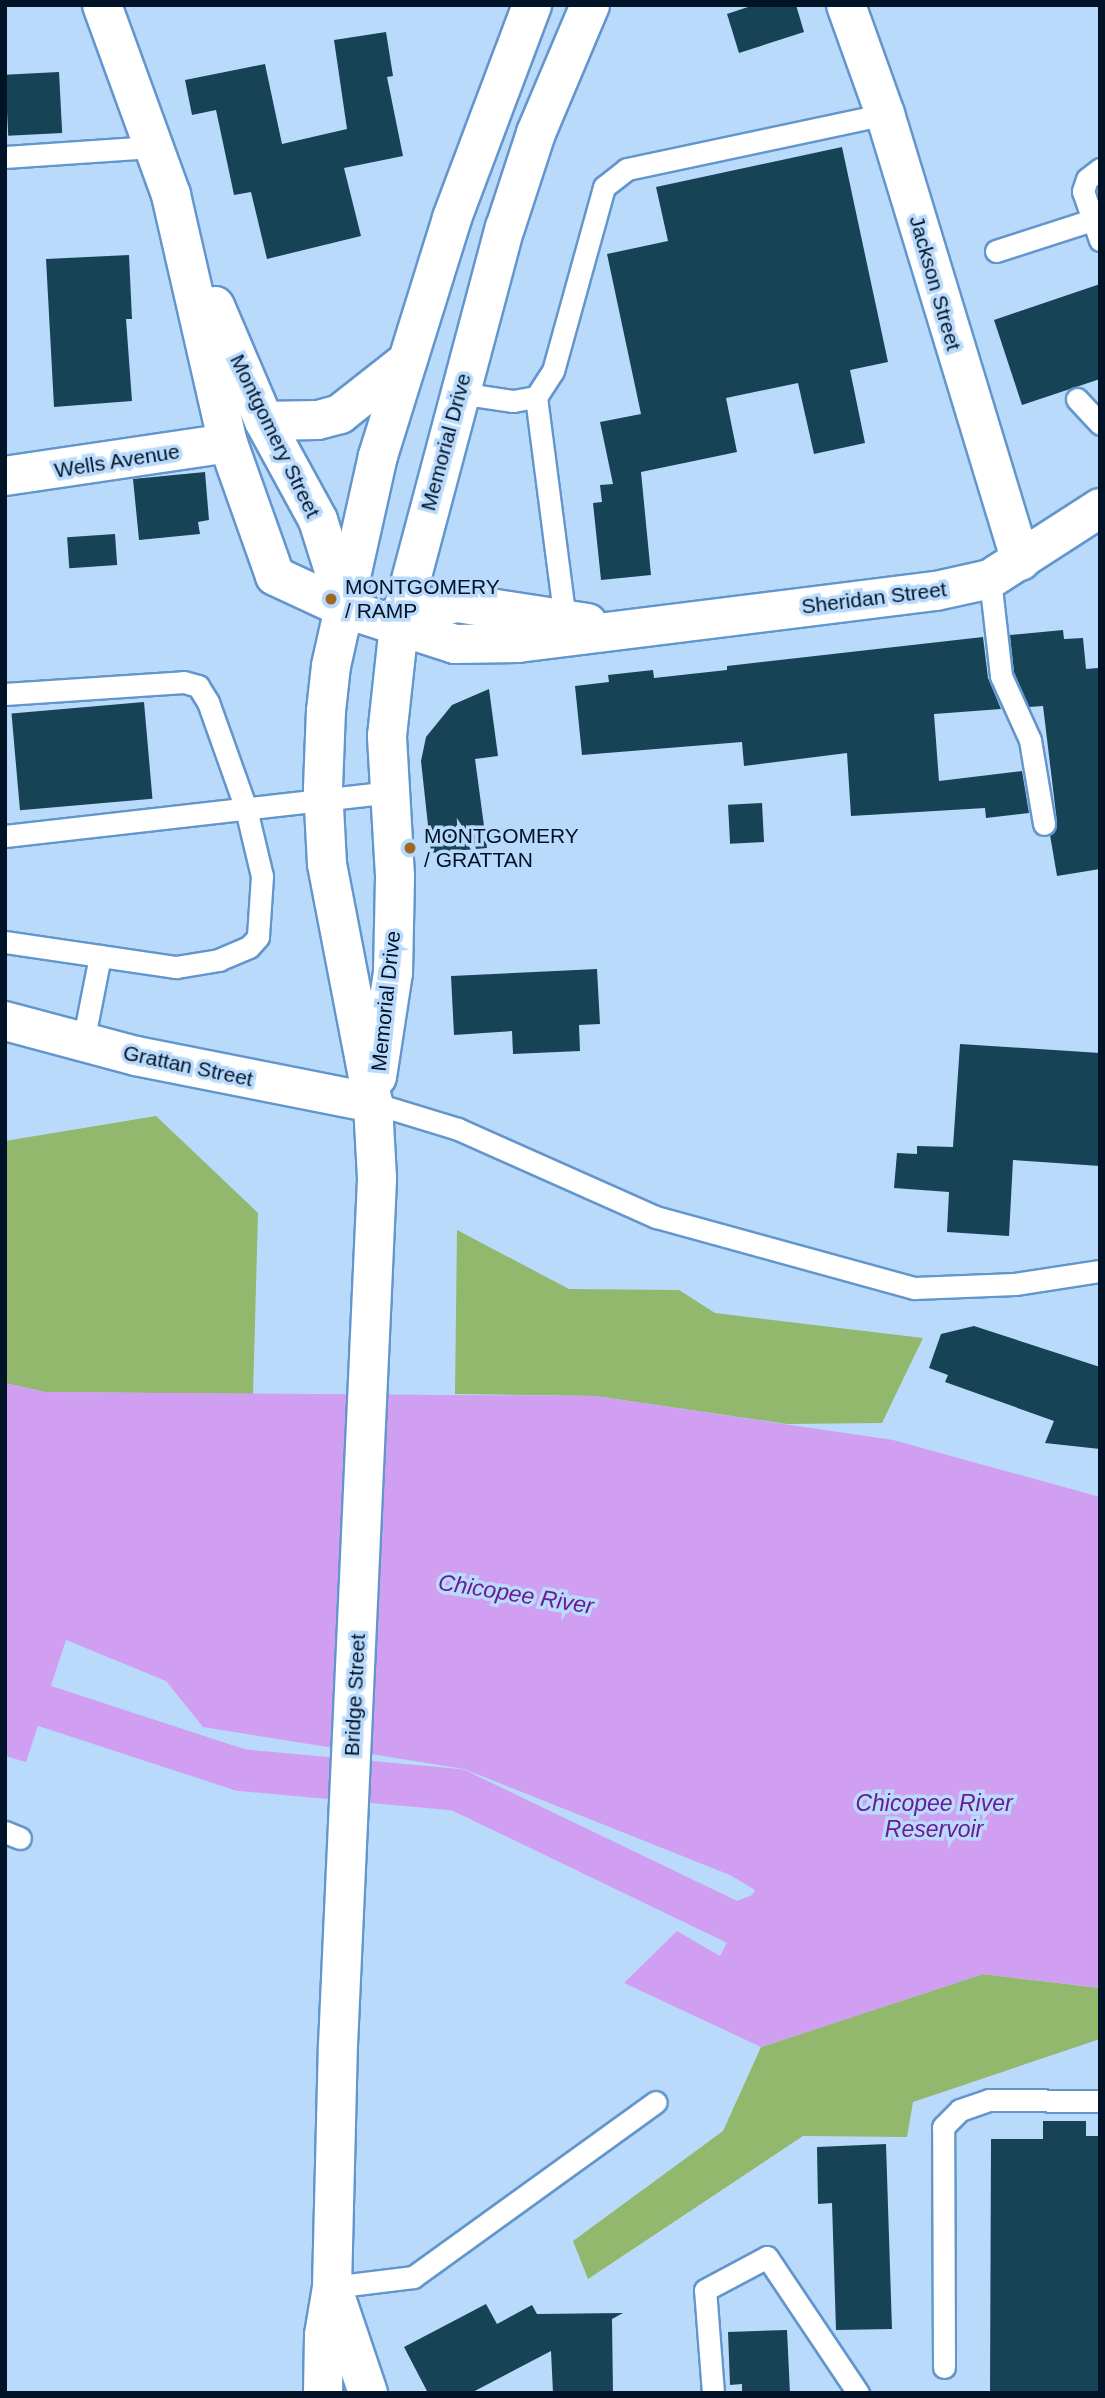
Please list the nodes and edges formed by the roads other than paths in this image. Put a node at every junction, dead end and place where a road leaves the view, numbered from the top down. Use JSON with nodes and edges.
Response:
{"nodes":[{"id":1,"x":102,"y":5,"type":"edge"},
{"id":2,"x":532,"y":5,"type":"edge"},
{"id":3,"x":590,"y":5,"type":"edge"},
{"id":4,"x":846,"y":5,"type":"edge"},
{"id":5,"x":885,"y":114,"type":"junction"},
{"id":6,"x":153,"y":147,"type":"junction"},
{"id":7,"x":5,"y":157,"type":"edge"},
{"id":8,"x":1100,"y":169,"type":"edge"},
{"id":9,"x":175,"y":214,"type":"junction"},
{"id":10,"x":1096,"y":230,"type":"edge"},
{"id":11,"x":996,"y":251,"type":"dead end"},
{"id":12,"x":407,"y":361,"type":"junction"},
{"id":13,"x":459,"y":393,"type":"junction"},
{"id":14,"x":536,"y":397,"type":"junction"},
{"id":15,"x":1076,"y":399,"type":"dead end"},
{"id":16,"x":264,"y":421,"type":"junction"},
{"id":17,"x":1100,"y":424,"type":"edge"},
{"id":18,"x":228,"y":443,"type":"junction"},
{"id":19,"x":5,"y":476,"type":"edge"},
{"id":20,"x":1100,"y":508,"type":"edge"},
{"id":21,"x":1006,"y":570,"type":"junction"},
{"id":22,"x":346,"y":609,"type":"junction"},
{"id":23,"x":399,"y":625,"type":"junction"},
{"id":24,"x":566,"y":629,"type":"junction"},
{"id":25,"x":5,"y":694,"type":"edge"},
{"id":26,"x":389,"y":792,"type":"junction"},
{"id":27,"x":324,"y":800,"type":"junction"},
{"id":28,"x":246,"y":809,"type":"junction"},
{"id":29,"x":1044,"y":824,"type":"dead end"},
{"id":30,"x":5,"y":836,"type":"edge"},
{"id":31,"x":394,"y":933,"type":"junction"},
{"id":32,"x":339,"y":936,"type":"junction"},
{"id":33,"x":5,"y":942,"type":"edge"},
{"id":34,"x":100,"y":956,"type":"junction"},
{"id":35,"x":5,"y":1021,"type":"edge"},
{"id":36,"x":83,"y":1042,"type":"junction"},
{"id":37,"x":373,"y":1103,"type":"junction"},
{"id":38,"x":1100,"y":1271,"type":"edge"},
{"id":39,"x":1100,"y":2101,"type":"edge"},
{"id":40,"x":656,"y":2102,"type":"dead end"},
{"id":41,"x":332,"y":2287,"type":"junction"},
{"id":42,"x":324,"y":2335,"type":"junction"},
{"id":43,"x":944,"y":2367,"type":"dead end"},
{"id":44,"x":297,"y":2393,"type":"edge"},
{"id":45,"x":323,"y":2393,"type":"edge"},
{"id":46,"x":368,"y":2393,"type":"edge"},
{"id":47,"x":713,"y":2393,"type":"edge"},
{"id":48,"x":858,"y":2393,"type":"edge"}],
"edges":[{"from":1,"to":6,"type":"main road","name":"Montgomery Street"},
{"from":2,"to":12,"type":"main road","name":"Memorial Drive"},
{"from":3,"to":13,"type":"main road","name":"Memorial Drive"},
{"from":4,"to":5,"type":"main road","name":"Jackson Street"},
{"from":5,"to":14,"type":"lane"},
{"from":5,"to":21,"type":"main road","name":"Jackson Street"},
{"from":6,"to":7,"type":"lane"},
{"from":6,"to":9,"type":"main road","name":"Montgomery Street"},
{"from":8,"to":10,"type":"lane"},
{"from":9,"to":16,"type":"main road","name":"Montgomery Street"},
{"from":9,"to":18,"type":"main road","name":"Montgomery Street"},
{"from":10,"to":11,"type":"lane"},
{"from":12,"to":16,"type":"main road"},
{"from":12,"to":22,"type":"main road","name":"Memorial Drive"},
{"from":13,"to":14,"type":"lane"},
{"from":13,"to":23,"type":"main road","name":"Memorial Drive"},
{"from":14,"to":24,"type":"lane"},
{"from":15,"to":17,"type":"lane"},
{"from":16,"to":22,"type":"main road","name":"Montgomery Street"},
{"from":18,"to":19,"type":"main road","name":"Wells Avenue"},
{"from":18,"to":22,"type":"main road","name":"Montgomery Street"},
{"from":20,"to":21,"type":"main road","name":"Sheridan Street"},
{"from":21,"to":24,"type":"main road","name":"Sheridan Street"},
{"from":21,"to":29,"type":"lane"},
{"from":22,"to":23,"type":"main road"},
{"from":22,"to":27,"type":"main road","name":"Memorial Drive"},
{"from":23,"to":24,"type":"main road","name":"Sheridan Street"},
{"from":23,"to":26,"type":"main road","name":"Memorial Drive"},
{"from":25,"to":28,"type":"lane"},
{"from":26,"to":27,"type":"lane"},
{"from":26,"to":31,"type":"main road","name":"Memorial Drive"},
{"from":27,"to":28,"type":"lane"},
{"from":27,"to":32,"type":"main road","name":"Memorial Drive"},
{"from":28,"to":30,"type":"lane"},
{"from":28,"to":34,"type":"lane"},
{"from":31,"to":32,"type":"main road"},
{"from":31,"to":37,"type":"main road","name":"Memorial Drive"},
{"from":32,"to":37,"type":"main road","name":"Memorial Drive"},
{"from":33,"to":34,"type":"lane"},
{"from":34,"to":36,"type":"lane"},
{"from":35,"to":36,"type":"main road","name":"Grattan Street"},
{"from":36,"to":37,"type":"main road","name":"Grattan Street"},
{"from":37,"to":38,"type":"lane"},
{"from":37,"to":41,"type":"main road","name":"Bridge Street"},
{"from":39,"to":43,"type":"lane"},
{"from":40,"to":41,"type":"lane"},
{"from":41,"to":42,"type":"main road","name":"Bridge Street"},
{"from":41,"to":46,"type":"main road","name":"Bridge Street"},
{"from":42,"to":44,"type":"main road"},
{"from":42,"to":45,"type":"main road","name":"Bridge Street"},
{"from":47,"to":48,"type":"lane"}]}
